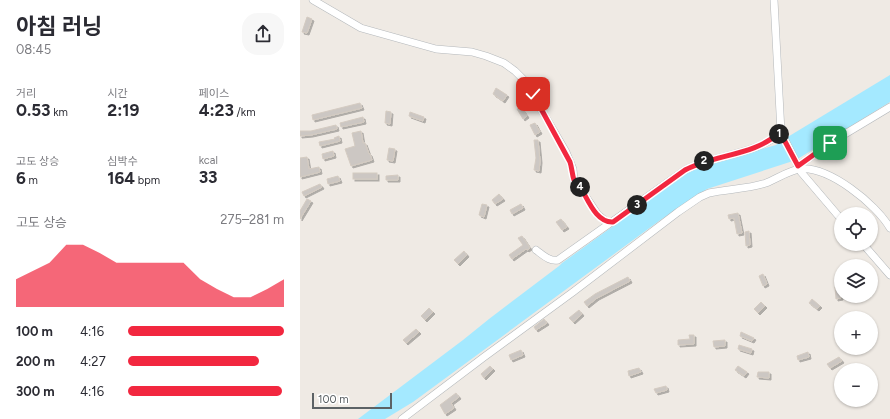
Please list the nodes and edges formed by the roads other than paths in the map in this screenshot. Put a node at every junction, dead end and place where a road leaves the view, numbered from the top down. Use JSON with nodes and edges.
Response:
{"nodes":[{"id":1,"x":313,"y":0,"type":"edge"},
{"id":2,"x":774,"y":0,"type":"edge"},
{"id":3,"x":890,"y":107,"type":"edge"},
{"id":4,"x":782,"y":135,"type":"junction"},
{"id":5,"x":798,"y":168,"type":"junction"},
{"id":6,"x":834,"y":211,"type":"edge"},
{"id":7,"x":613,"y":222,"type":"junction"},
{"id":8,"x":890,"y":228,"type":"edge"},
{"id":9,"x":536,"y":250,"type":"dead end"},
{"id":10,"x":869,"y":251,"type":"edge"},
{"id":11,"x":890,"y":275,"type":"edge"},
{"id":12,"x":402,"y":419,"type":"edge"}],
"edges":[{"from":1,"to":7,"type":"street"},
{"from":2,"to":4,"type":"street"},
{"from":3,"to":5,"type":"street"},
{"from":4,"to":5,"type":"street"},
{"from":4,"to":7,"type":"street"},
{"from":5,"to":6,"type":"street"},
{"from":5,"to":8,"type":"street"},
{"from":5,"to":12,"type":"street"},
{"from":7,"to":9,"type":"street"},
{"from":10,"to":11,"type":"street"}]}
